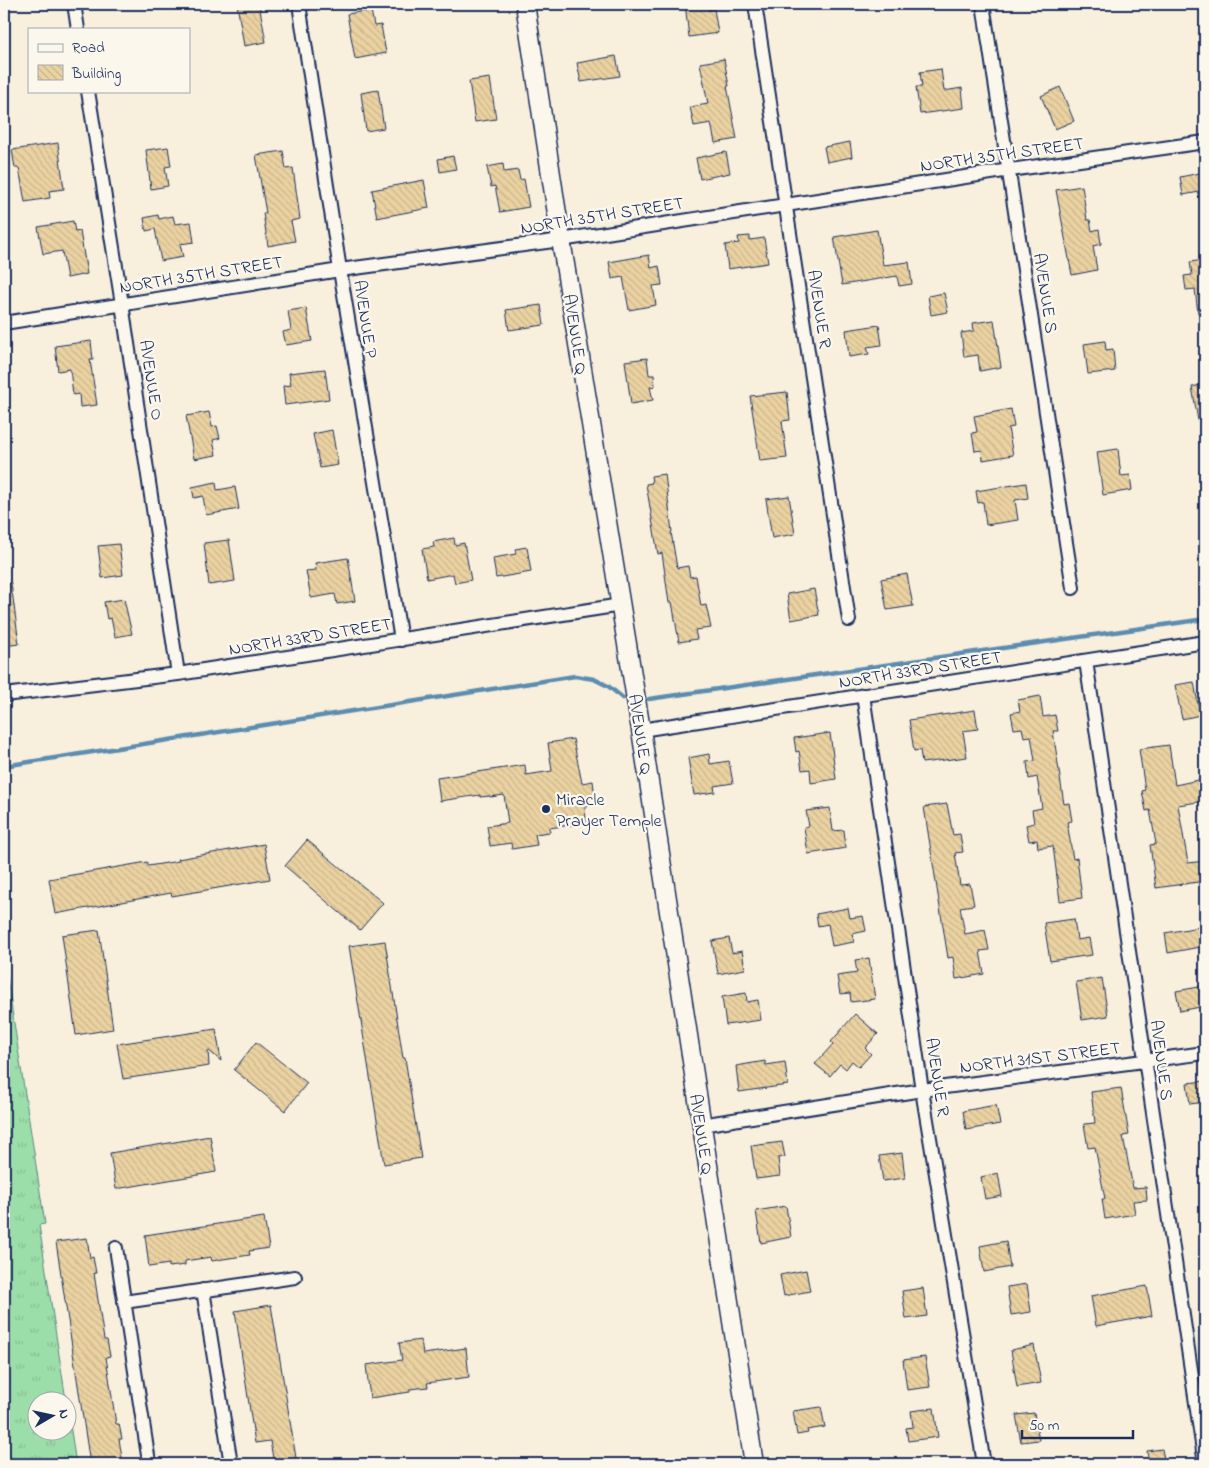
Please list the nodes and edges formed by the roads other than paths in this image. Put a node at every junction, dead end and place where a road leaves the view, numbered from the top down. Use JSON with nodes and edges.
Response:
{"nodes":[{"id":1,"x":74,"y":4,"type":"edge"},
{"id":2,"x":299,"y":4,"type":"edge"},
{"id":3,"x":525,"y":4,"type":"edge"},
{"id":4,"x":755,"y":4,"type":"edge"},
{"id":5,"x":983,"y":4,"type":"edge"},
{"id":6,"x":78,"y":28,"type":"edge"},
{"id":7,"x":88,"y":92,"type":"edge"},
{"id":8,"x":1205,"y":142,"type":"edge"},
{"id":9,"x":1010,"y":170,"type":"junction"},
{"id":10,"x":786,"y":204,"type":"junction"},
{"id":11,"x":561,"y":240,"type":"junction"},
{"id":12,"x":340,"y":270,"type":"junction"},
{"id":13,"x":122,"y":304,"type":"junction"},
{"id":14,"x":4,"y":323,"type":"edge"},
{"id":15,"x":1073,"y":588,"type":"dead end"},
{"id":16,"x":621,"y":605,"type":"junction"},
{"id":17,"x":849,"y":620,"type":"dead end"},
{"id":18,"x":401,"y":640,"type":"junction"},
{"id":19,"x":1205,"y":642,"type":"edge"},
{"id":20,"x":1086,"y":660,"type":"junction"},
{"id":21,"x":178,"y":674,"type":"junction"},
{"id":22,"x":4,"y":695,"type":"edge"},
{"id":23,"x":863,"y":695,"type":"junction"},
{"id":24,"x":641,"y":730,"type":"junction"},
{"id":25,"x":1205,"y":1052,"type":"edge"},
{"id":26,"x":1144,"y":1061,"type":"junction"},
{"id":27,"x":922,"y":1090,"type":"junction"},
{"id":28,"x":701,"y":1126,"type":"junction"},
{"id":29,"x":116,"y":1248,"type":"dead end"},
{"id":30,"x":295,"y":1276,"type":"dead end"},
{"id":31,"x":203,"y":1290,"type":"junction"},
{"id":32,"x":124,"y":1302,"type":"junction"},
{"id":33,"x":152,"y":1464,"type":"edge"},
{"id":34,"x":231,"y":1464,"type":"edge"},
{"id":35,"x":754,"y":1464,"type":"edge"},
{"id":36,"x":984,"y":1464,"type":"edge"},
{"id":37,"x":1205,"y":1464,"type":"edge"}],
"edges":[{"from":1,"to":6,"type":"street"},
{"from":2,"to":12,"type":"street","name":"AVENUE P"},
{"from":3,"to":11,"type":"street","name":"AVENUE Q"},
{"from":4,"to":10,"type":"street","name":"AVENUE R"},
{"from":5,"to":9,"type":"street","name":"AVENUE S"},
{"from":7,"to":13,"type":"street","name":"AVENUE O"},
{"from":8,"to":9,"type":"street","name":"NORTH 35TH STREET"},
{"from":9,"to":10,"type":"street","name":"NORTH 35TH STREET"},
{"from":9,"to":15,"type":"street","name":"AVENUE S"},
{"from":10,"to":11,"type":"street","name":"NORTH 35TH STREET"},
{"from":10,"to":17,"type":"street","name":"AVENUE R"},
{"from":11,"to":12,"type":"street","name":"NORTH 35TH STREET"},
{"from":11,"to":16,"type":"street","name":"AVENUE Q"},
{"from":12,"to":13,"type":"street","name":"NORTH 35TH STREET"},
{"from":12,"to":18,"type":"street","name":"AVENUE P"},
{"from":13,"to":14,"type":"street","name":"NORTH 35TH STREET"},
{"from":13,"to":21,"type":"street","name":"AVENUE O"},
{"from":16,"to":18,"type":"street","name":"NORTH 33RD STREET"},
{"from":16,"to":24,"type":"street","name":"AVENUE Q"},
{"from":18,"to":21,"type":"street","name":"NORTH 33RD STREET"},
{"from":19,"to":20,"type":"street","name":"NORTH 33RD STREET"},
{"from":20,"to":23,"type":"street","name":"NORTH 33RD STREET"},
{"from":20,"to":26,"type":"street","name":"AVENUE S"},
{"from":21,"to":22,"type":"street","name":"NORTH 33RD STREET"},
{"from":23,"to":24,"type":"street","name":"NORTH 33RD STREET"},
{"from":23,"to":27,"type":"street","name":"AVENUE R"},
{"from":24,"to":28,"type":"street","name":"AVENUE Q"},
{"from":25,"to":26,"type":"street","name":"NORTH 31ST STREET"},
{"from":26,"to":27,"type":"street","name":"NORTH 31ST STREET"},
{"from":26,"to":37,"type":"street","name":"AVENUE S"},
{"from":27,"to":28,"type":"street","name":"NORTH 31ST STREET"},
{"from":27,"to":36,"type":"street","name":"AVENUE R"},
{"from":28,"to":35,"type":"street","name":"AVENUE Q"},
{"from":29,"to":32,"type":"street"},
{"from":30,"to":31,"type":"street"},
{"from":31,"to":32,"type":"street"},
{"from":31,"to":34,"type":"street"},
{"from":32,"to":33,"type":"street"}]}
